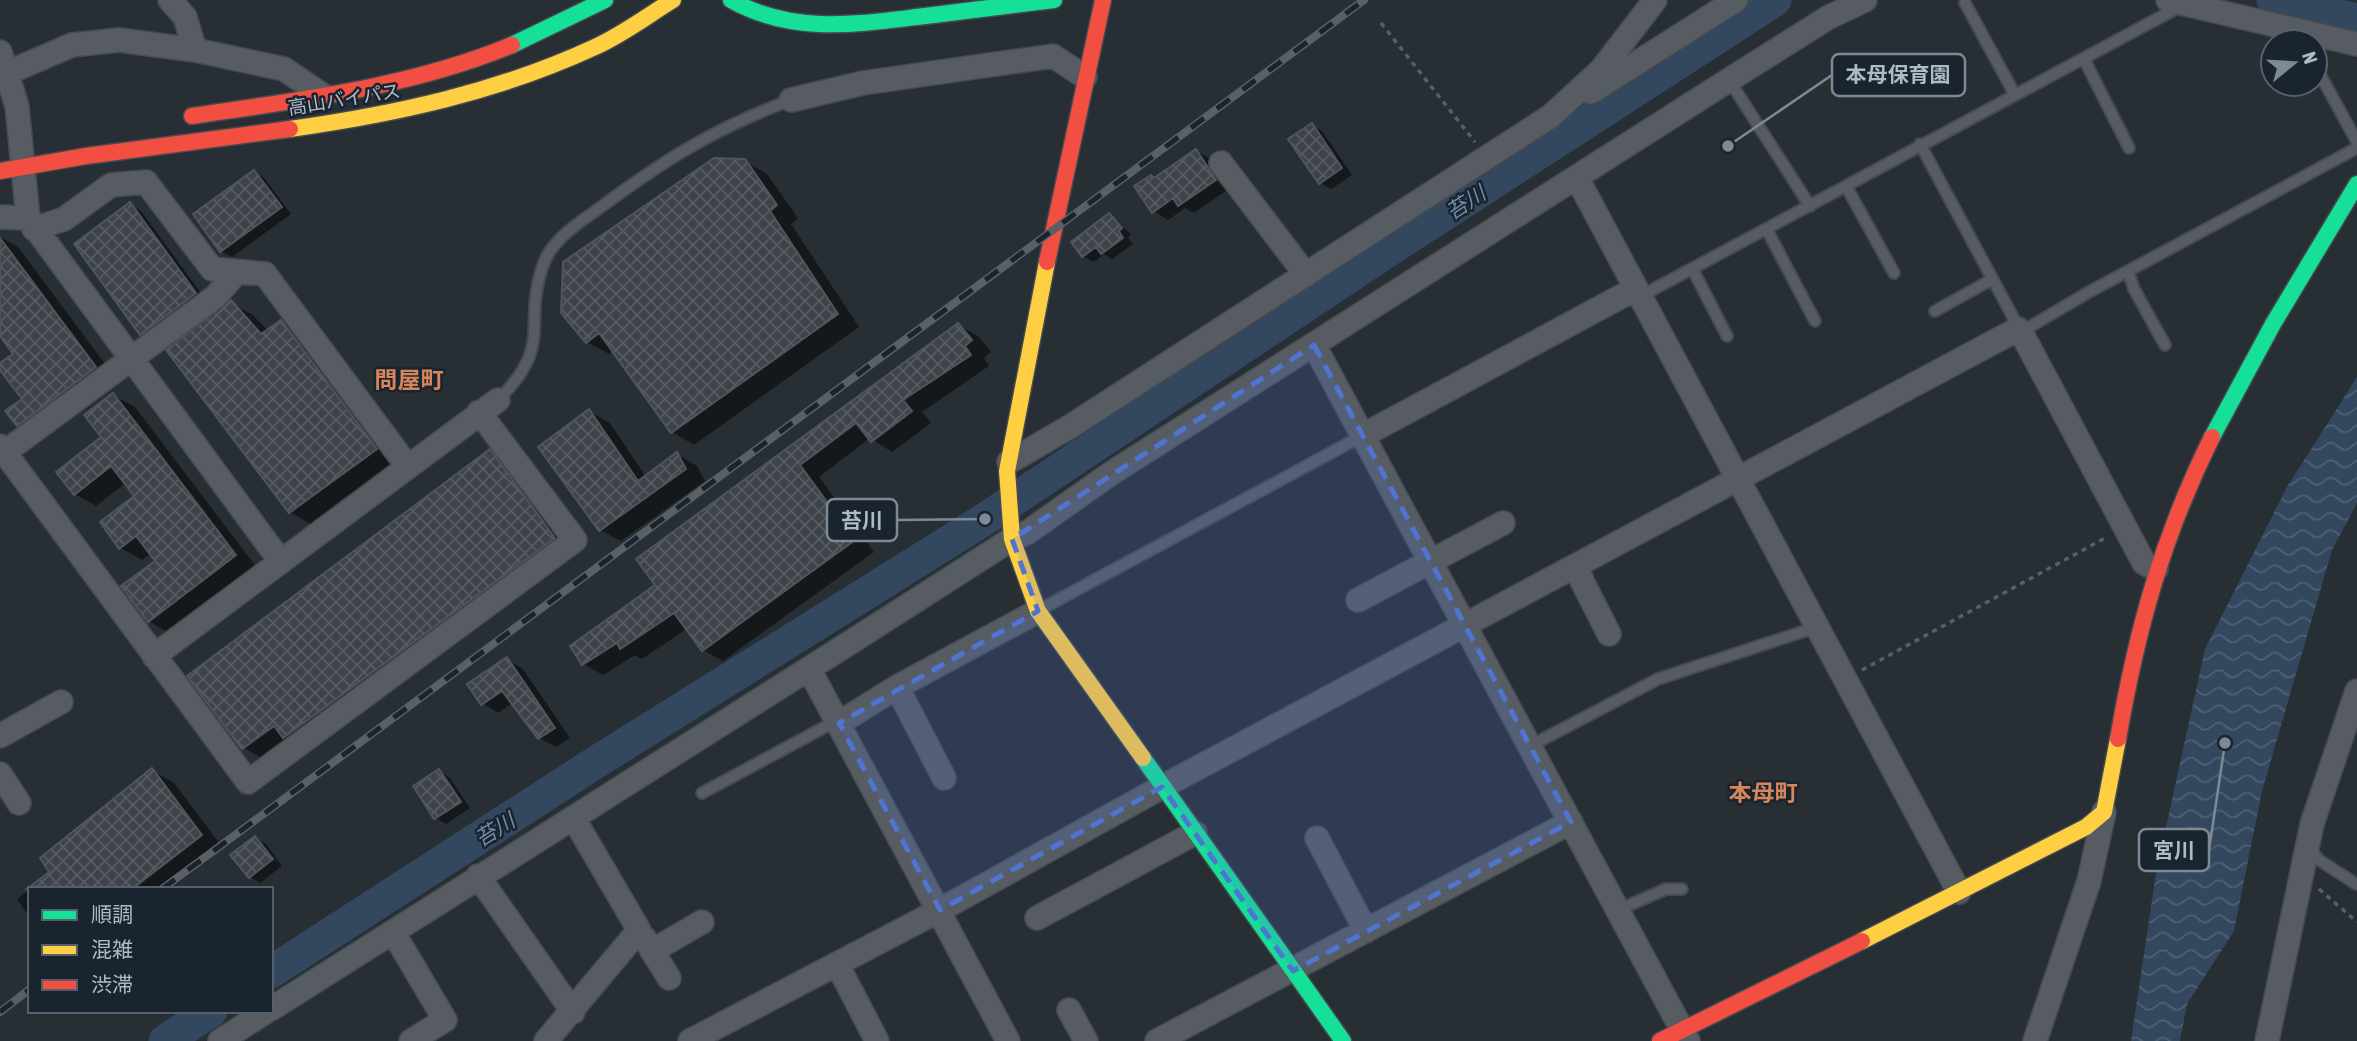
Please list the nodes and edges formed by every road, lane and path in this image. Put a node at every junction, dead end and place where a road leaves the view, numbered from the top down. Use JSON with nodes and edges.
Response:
{"nodes":[{"id":1,"x":170,"y":0,"type":"edge"},
{"id":2,"x":605,"y":0,"type":"edge"},
{"id":3,"x":673,"y":0,"type":"edge"},
{"id":4,"x":731,"y":0,"type":"edge"},
{"id":5,"x":1054,"y":0,"type":"edge"},
{"id":6,"x":1103,"y":0,"type":"edge"},
{"id":7,"x":1655,"y":0,"type":"edge"},
{"id":8,"x":1737,"y":0,"type":"edge"},
{"id":9,"x":1865,"y":0,"type":"edge"},
{"id":10,"x":2177,"y":2,"type":"edge"},
{"id":11,"x":1965,"y":3,"type":"dead end"},
{"id":12,"x":1381,"y":23,"type":"dead end"},
{"id":13,"x":2270,"y":28,"type":"edge"},
{"id":14,"x":2329,"y":40,"type":"edge"},
{"id":15,"x":2357,"y":44,"type":"edge"},
{"id":16,"x":195,"y":50,"type":"junction"},
{"id":17,"x":2084,"y":59,"type":"junction"},
{"id":18,"x":3,"y":66,"type":"edge"},
{"id":19,"x":1085,"y":77,"type":"junction"},
{"id":20,"x":1728,"y":79,"type":"junction"},
{"id":21,"x":2329,"y":91,"type":"edge"},
{"id":22,"x":2014,"y":93,"type":"junction"},
{"id":23,"x":324,"y":96,"type":"junction"},
{"id":24,"x":790,"y":100,"type":"joint"},
{"id":25,"x":1551,"y":116,"type":"junction"},
{"id":26,"x":177,"y":118,"type":"dead end"},
{"id":27,"x":2357,"y":142,"type":"edge"},
{"id":28,"x":1920,"y":144,"type":"junction"},
{"id":29,"x":2129,"y":148,"type":"dead end"},
{"id":30,"x":2357,"y":148,"type":"edge"},
{"id":31,"x":22,"y":149,"type":"edge"},
{"id":32,"x":1487,"y":157,"type":"junction"},
{"id":33,"x":1221,"y":163,"type":"dead end"},
{"id":34,"x":0,"y":171,"type":"edge"},
{"id":35,"x":1577,"y":177,"type":"junction"},
{"id":36,"x":2357,"y":184,"type":"edge"},
{"id":37,"x":1846,"y":186,"type":"junction"},
{"id":38,"x":1810,"y":206,"type":"junction"},
{"id":39,"x":0,"y":217,"type":"edge"},
{"id":40,"x":31,"y":224,"type":"junction"},
{"id":41,"x":1767,"y":230,"type":"junction"},
{"id":42,"x":1693,"y":270,"type":"junction"},
{"id":43,"x":2128,"y":271,"type":"junction"},
{"id":44,"x":237,"y":272,"type":"junction"},
{"id":45,"x":1894,"y":273,"type":"dead end"},
{"id":46,"x":1306,"y":275,"type":"junction"},
{"id":47,"x":1992,"y":280,"type":"junction"},
{"id":48,"x":1638,"y":293,"type":"junction"},
{"id":49,"x":1935,"y":311,"type":"dead end"},
{"id":50,"x":1815,"y":321,"type":"dead end"},
{"id":51,"x":2020,"y":331,"type":"junction"},
{"id":52,"x":1727,"y":336,"type":"dead end"},
{"id":53,"x":1314,"y":345,"type":"junction"},
{"id":54,"x":2165,"y":345,"type":"dead end"},
{"id":55,"x":130,"y":359,"type":"junction"},
{"id":56,"x":489,"y":406,"type":"junction"},
{"id":57,"x":1363,"y":436,"type":"junction"},
{"id":58,"x":2,"y":449,"type":"edge"},
{"id":59,"x":1008,"y":466,"type":"junction"},
{"id":60,"x":408,"y":467,"type":"junction"},
{"id":61,"x":1740,"y":480,"type":"junction"},
{"id":62,"x":1503,"y":523,"type":"dead end"},
{"id":63,"x":2124,"y":527,"type":"junction"},
{"id":64,"x":1012,"y":536,"type":"junction"},
{"id":65,"x":281,"y":562,"type":"junction"},
{"id":66,"x":1430,"y":562,"type":"junction"},
{"id":67,"x":1577,"y":565,"type":"junction"},
{"id":68,"x":2156,"y":569,"type":"junction"},
{"id":69,"x":1358,"y":600,"type":"dead end"},
{"id":70,"x":1038,"y":611,"type":"junction"},
{"id":71,"x":1464,"y":625,"type":"junction"},
{"id":72,"x":1817,"y":627,"type":"junction"},
{"id":73,"x":1609,"y":634,"type":"dead end"},
{"id":74,"x":154,"y":656,"type":"junction"},
{"id":75,"x":809,"y":669,"type":"junction"},
{"id":76,"x":1844,"y":677,"type":"junction"},
{"id":77,"x":897,"y":687,"type":"junction"},
{"id":78,"x":2357,"y":691,"type":"edge"},
{"id":79,"x":61,"y":702,"type":"dead end"},
{"id":80,"x":838,"y":721,"type":"junction"},
{"id":81,"x":0,"y":736,"type":"edge"},
{"id":82,"x":1528,"y":747,"type":"junction"},
{"id":83,"x":944,"y":778,"type":"dead end"},
{"id":84,"x":1163,"y":787,"type":"junction"},
{"id":85,"x":702,"y":793,"type":"dead end"},
{"id":86,"x":2104,"y":812,"type":"junction"},
{"id":87,"x":574,"y":819,"type":"junction"},
{"id":88,"x":1571,"y":822,"type":"junction"},
{"id":89,"x":1195,"y":833,"type":"junction"},
{"id":90,"x":1317,"y":838,"type":"dead end"},
{"id":91,"x":2305,"y":856,"type":"junction"},
{"id":92,"x":478,"y":876,"type":"junction"},
{"id":93,"x":2357,"y":885,"type":"edge"},
{"id":94,"x":1682,"y":889,"type":"dead end"},
{"id":95,"x":1959,"y":892,"type":"junction"},
{"id":96,"x":940,"y":910,"type":"junction"},
{"id":97,"x":1618,"y":910,"type":"junction"},
{"id":98,"x":1037,"y":918,"type":"dead end"},
{"id":99,"x":702,"y":922,"type":"dead end"},
{"id":100,"x":2357,"y":922,"type":"edge"},
{"id":101,"x":639,"y":930,"type":"junction"},
{"id":102,"x":1366,"y":931,"type":"junction"},
{"id":103,"x":393,"y":932,"type":"junction"},
{"id":104,"x":652,"y":951,"type":"junction"},
{"id":105,"x":837,"y":964,"type":"junction"},
{"id":106,"x":1293,"y":971,"type":"junction"},
{"id":107,"x":669,"y":978,"type":"dead end"},
{"id":108,"x":273,"y":1007,"type":"edge"},
{"id":109,"x":1069,"y":1010,"type":"dead end"},
{"id":110,"x":573,"y":1012,"type":"junction"},
{"id":111,"x":264,"y":1013,"type":"edge"},
{"id":112,"x":1685,"y":1036,"type":"edge"},
{"id":113,"x":220,"y":1041,"type":"edge"},
{"id":114,"x":411,"y":1041,"type":"edge"},
{"id":115,"x":547,"y":1041,"type":"edge"},
{"id":116,"x":690,"y":1041,"type":"edge"},
{"id":117,"x":877,"y":1041,"type":"edge"},
{"id":118,"x":1008,"y":1041,"type":"edge"},
{"id":119,"x":1086,"y":1041,"type":"edge"},
{"id":120,"x":1157,"y":1041,"type":"edge"},
{"id":121,"x":1343,"y":1041,"type":"edge"},
{"id":122,"x":1660,"y":1041,"type":"edge"},
{"id":123,"x":2035,"y":1041,"type":"edge"},
{"id":124,"x":2267,"y":1041,"type":"edge"}],
"edges":[{"from":1,"to":16,"type":"street"},
{"from":2,"to":23,"type":"main road","name":"高山バイパス"},
{"from":3,"to":31,"type":"main road","name":"高山バイパス"},
{"from":4,"to":5,"type":"main road"},
{"from":6,"to":19,"type":"main road"},
{"from":7,"to":25,"type":"street"},
{"from":8,"to":25,"type":"street"},
{"from":9,"to":20,"type":"street"},
{"from":10,"to":13,"type":"street"},
{"from":10,"to":17,"type":"lane"},
{"from":11,"to":22,"type":"lane"},
{"from":12,"to":32,"type":"path"},
{"from":14,"to":15,"type":"street"},
{"from":16,"to":18,"type":"street"},
{"from":16,"to":23,"type":"street"},
{"from":17,"to":22,"type":"lane"},
{"from":17,"to":29,"type":"lane"},
{"from":18,"to":31,"type":"street"},
{"from":19,"to":24,"type":"street"},
{"from":19,"to":59,"type":"main road"},
{"from":20,"to":35,"type":"street"},
{"from":20,"to":38,"type":"lane"},
{"from":21,"to":27,"type":"lane"},
{"from":22,"to":28,"type":"lane"},
{"from":23,"to":26,"type":"main road","name":"高山バイパス"},
{"from":24,"to":56,"type":"lane"},
{"from":25,"to":32,"type":"street"},
{"from":28,"to":37,"type":"lane"},
{"from":28,"to":47,"type":"lane"},
{"from":30,"to":43,"type":"lane"},
{"from":31,"to":34,"type":"main road","name":"高山バイパス"},
{"from":31,"to":40,"type":"street"},
{"from":32,"to":46,"type":"street"},
{"from":33,"to":46,"type":"street"},
{"from":35,"to":48,"type":"street"},
{"from":35,"to":53,"type":"street"},
{"from":36,"to":68,"type":"main road"},
{"from":37,"to":38,"type":"lane"},
{"from":37,"to":45,"type":"lane"},
{"from":38,"to":41,"type":"lane"},
{"from":39,"to":40,"type":"street"},
{"from":40,"to":44,"type":"street"},
{"from":40,"to":55,"type":"street"},
{"from":41,"to":42,"type":"lane"},
{"from":41,"to":50,"type":"lane"},
{"from":42,"to":48,"type":"lane"},
{"from":42,"to":52,"type":"lane"},
{"from":43,"to":51,"type":"lane"},
{"from":43,"to":54,"type":"lane"},
{"from":44,"to":55,"type":"street"},
{"from":44,"to":60,"type":"street"},
{"from":46,"to":59,"type":"street"},
{"from":47,"to":49,"type":"lane"},
{"from":47,"to":51,"type":"lane"},
{"from":48,"to":57,"type":"street"},
{"from":48,"to":61,"type":"street"},
{"from":51,"to":61,"type":"street"},
{"from":51,"to":63,"type":"street"},
{"from":53,"to":57,"type":"street"},
{"from":53,"to":64,"type":"street"},
{"from":55,"to":58,"type":"street"},
{"from":55,"to":65,"type":"street"},
{"from":56,"to":60,"type":"street"},
{"from":56,"to":74,"type":"street"},
{"from":57,"to":66,"type":"street"},
{"from":57,"to":70,"type":"lane"},
{"from":58,"to":74,"type":"street"},
{"from":59,"to":64,"type":"main road"},
{"from":60,"to":65,"type":"street"},
{"from":61,"to":67,"type":"street"},
{"from":61,"to":72,"type":"street"},
{"from":62,"to":66,"type":"street"},
{"from":63,"to":68,"type":"street"},
{"from":63,"to":76,"type":"path"},
{"from":64,"to":70,"type":"main road"},
{"from":64,"to":75,"type":"street"},
{"from":65,"to":74,"type":"street"},
{"from":66,"to":69,"type":"street"},
{"from":66,"to":71,"type":"street"},
{"from":67,"to":71,"type":"street"},
{"from":67,"to":73,"type":"street"},
{"from":68,"to":86,"type":"main road"},
{"from":70,"to":77,"type":"street"},
{"from":70,"to":84,"type":"main road"},
{"from":71,"to":82,"type":"street"},
{"from":71,"to":84,"type":"street"},
{"from":72,"to":76,"type":"street"},
{"from":72,"to":82,"type":"lane"},
{"from":75,"to":80,"type":"street"},
{"from":75,"to":87,"type":"street"},
{"from":76,"to":95,"type":"street"},
{"from":77,"to":80,"type":"street"},
{"from":77,"to":83,"type":"street"},
{"from":78,"to":91,"type":"street"},
{"from":79,"to":81,"type":"street"},
{"from":80,"to":85,"type":"lane"},
{"from":80,"to":96,"type":"street"},
{"from":82,"to":88,"type":"street"},
{"from":84,"to":89,"type":"main road"},
{"from":84,"to":96,"type":"street"},
{"from":86,"to":95,"type":"main road"},
{"from":86,"to":123,"type":"street"},
{"from":87,"to":92,"type":"street"},
{"from":87,"to":101,"type":"street"},
{"from":88,"to":97,"type":"street"},
{"from":88,"to":102,"type":"street"},
{"from":89,"to":98,"type":"street"},
{"from":89,"to":106,"type":"main road"},
{"from":90,"to":102,"type":"street"},
{"from":91,"to":93,"type":"lane"},
{"from":91,"to":100,"type":"path"},
{"from":91,"to":124,"type":"street"},
{"from":92,"to":103,"type":"street"},
{"from":92,"to":110,"type":"street"},
{"from":94,"to":97,"type":"lane"},
{"from":95,"to":112,"type":"main road"},
{"from":96,"to":105,"type":"street"},
{"from":96,"to":118,"type":"street"},
{"from":97,"to":112,"type":"street"},
{"from":99,"to":104,"type":"street"},
{"from":101,"to":104,"type":"street"},
{"from":101,"to":110,"type":"street"},
{"from":102,"to":106,"type":"street"},
{"from":103,"to":108,"type":"street"},
{"from":103,"to":114,"type":"street"},
{"from":104,"to":107,"type":"street"},
{"from":105,"to":116,"type":"street"},
{"from":105,"to":117,"type":"street"},
{"from":106,"to":120,"type":"street"},
{"from":106,"to":121,"type":"main road"},
{"from":109,"to":119,"type":"street"},
{"from":110,"to":115,"type":"street"},
{"from":111,"to":113,"type":"street"},
{"from":112,"to":122,"type":"main road"}]}
